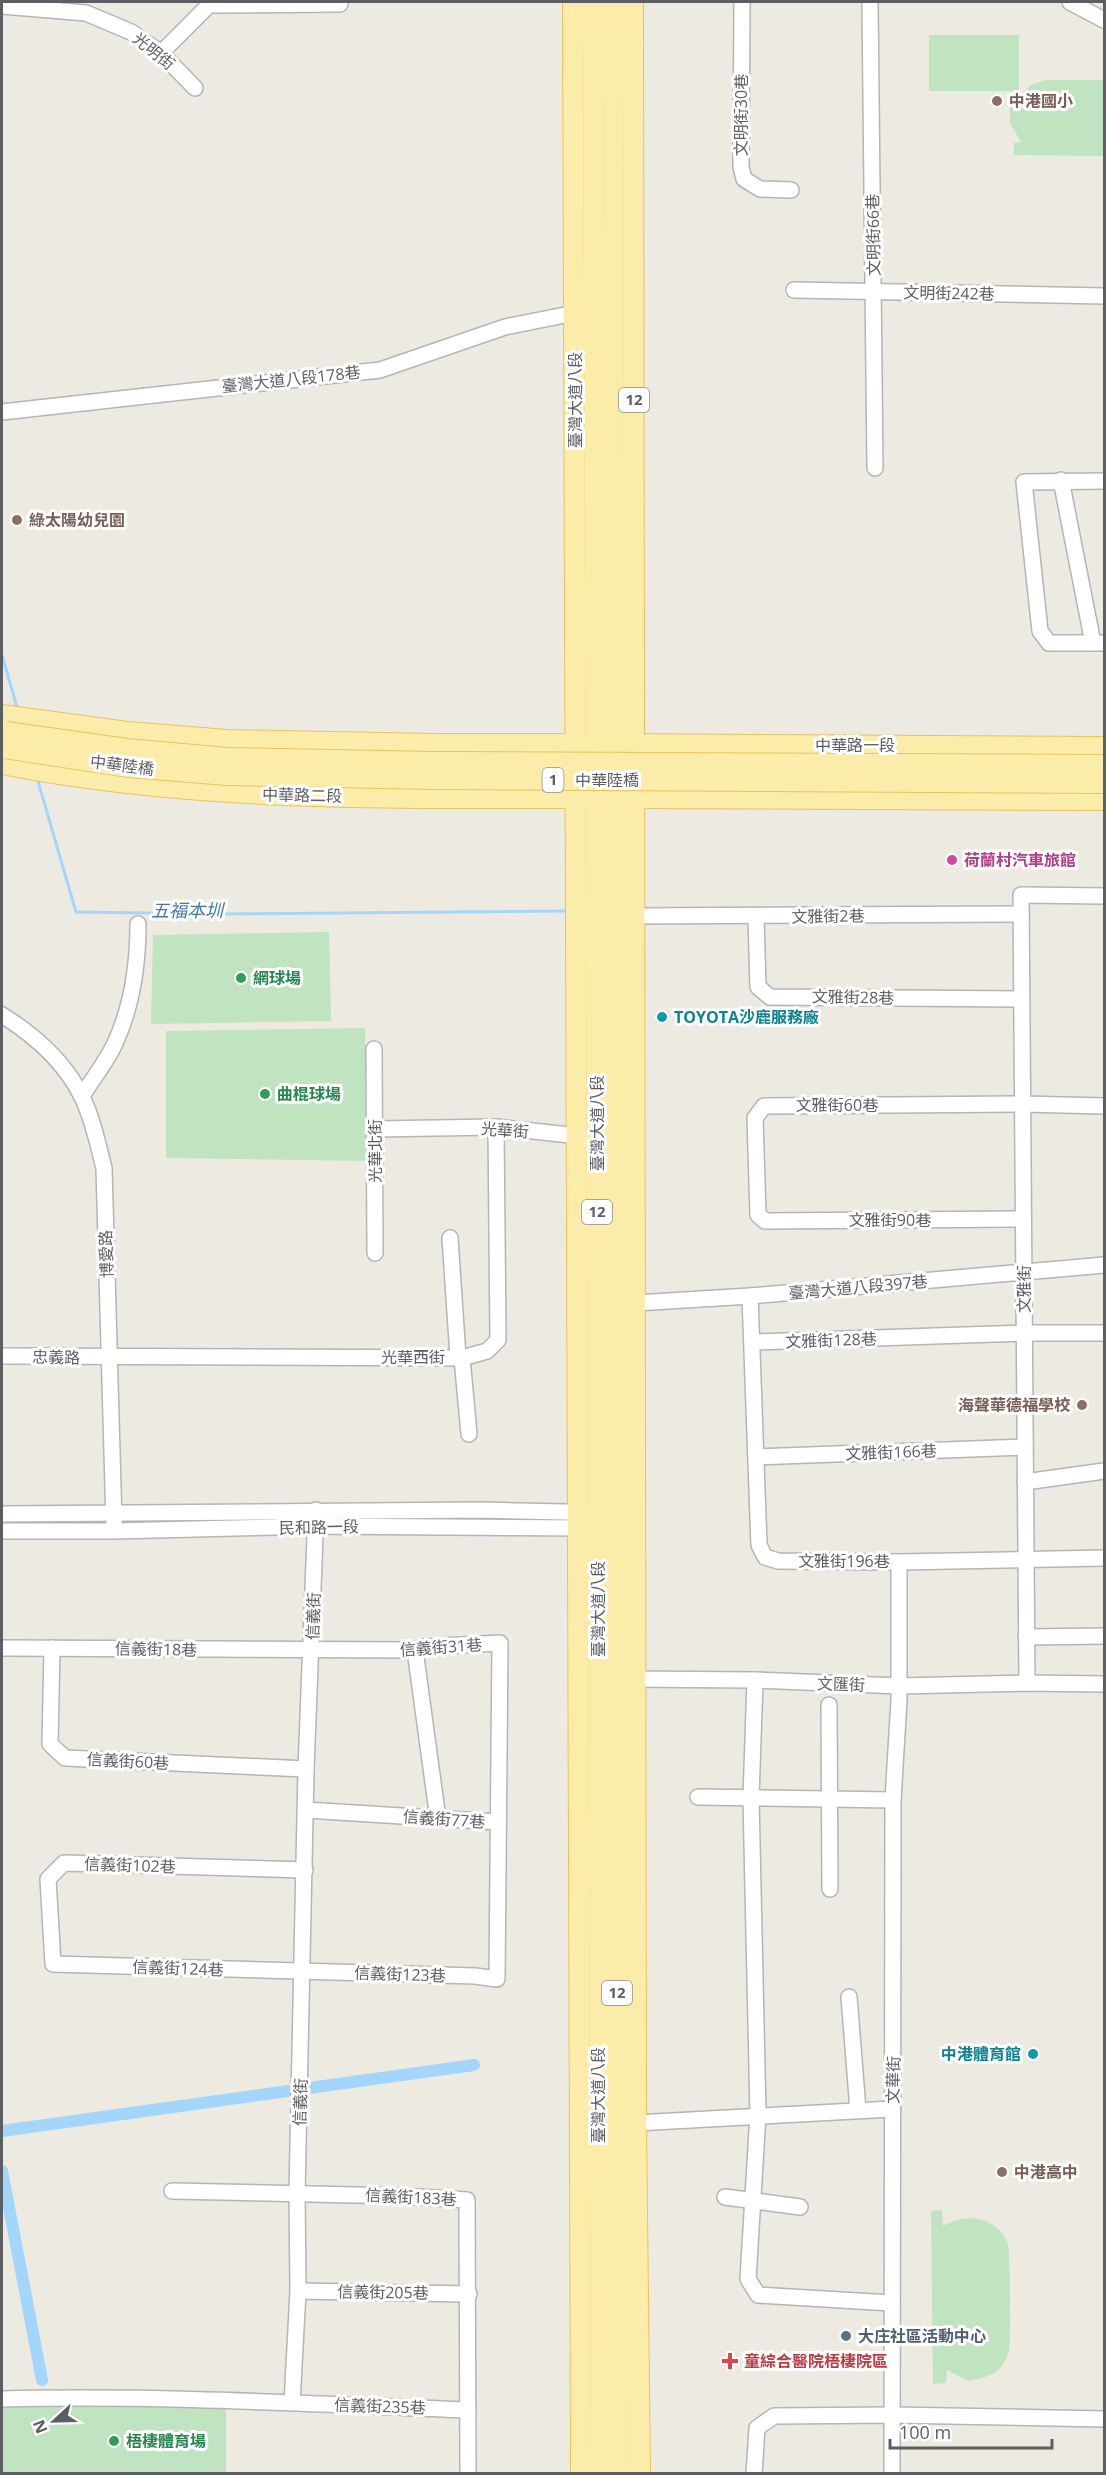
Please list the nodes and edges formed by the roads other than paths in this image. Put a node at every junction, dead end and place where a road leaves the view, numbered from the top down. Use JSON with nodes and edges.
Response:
{"nodes":[{"id":1,"x":573,"y":2,"type":"edge"},
{"id":2,"x":593,"y":2,"type":"edge"},
{"id":3,"x":613,"y":2,"type":"edge"},
{"id":4,"x":633,"y":2,"type":"edge"},
{"id":5,"x":742,"y":2,"type":"edge"},
{"id":6,"x":870,"y":2,"type":"edge"},
{"id":7,"x":1070,"y":2,"type":"edge"},
{"id":8,"x":209,"y":3,"type":"edge"},
{"id":9,"x":340,"y":3,"type":"edge"},
{"id":10,"x":2,"y":6,"type":"edge"},
{"id":11,"x":1104,"y":21,"type":"edge"},
{"id":12,"x":161,"y":53,"type":"junction"},
{"id":13,"x":195,"y":88,"type":"dead end"},
{"id":14,"x":790,"y":190,"type":"dead end"},
{"id":15,"x":794,"y":290,"type":"dead end"},
{"id":16,"x":874,"y":292,"type":"junction"},
{"id":17,"x":1104,"y":296,"type":"edge"},
{"id":18,"x":575,"y":313,"type":"junction"},
{"id":19,"x":2,"y":412,"type":"edge"},
{"id":20,"x":875,"y":468,"type":"dead end"},
{"id":21,"x":1061,"y":480,"type":"junction"},
{"id":22,"x":1104,"y":481,"type":"edge"},
{"id":23,"x":1099,"y":643,"type":"edge"},
{"id":24,"x":3,"y":739,"type":"edge"},
{"id":25,"x":605,"y":744,"type":"junction"},
{"id":26,"x":1104,"y":747,"type":"edge"},
{"id":27,"x":1104,"y":765,"type":"edge"},
{"id":28,"x":1104,"y":783,"type":"edge"},
{"id":29,"x":605,"y":798,"type":"junction"},
{"id":30,"x":1104,"y":800,"type":"edge"},
{"id":31,"x":1104,"y":896,"type":"edge"},
{"id":32,"x":1021,"y":914,"type":"junction"},
{"id":33,"x":635,"y":916,"type":"junction"},
{"id":34,"x":756,"y":917,"type":"junction"},
{"id":35,"x":138,"y":924,"type":"dead end"},
{"id":36,"x":1021,"y":999,"type":"junction"},
{"id":37,"x":2,"y":1015,"type":"edge"},
{"id":38,"x":374,"y":1049,"type":"dead end"},
{"id":39,"x":82,"y":1096,"type":"junction"},
{"id":40,"x":1023,"y":1104,"type":"junction"},
{"id":41,"x":1104,"y":1106,"type":"edge"},
{"id":42,"x":496,"y":1127,"type":"junction"},
{"id":43,"x":375,"y":1129,"type":"junction"},
{"id":44,"x":606,"y":1137,"type":"junction"},
{"id":45,"x":758,"y":1215,"type":"joint"},
{"id":46,"x":1023,"y":1220,"type":"junction"},
{"id":47,"x":450,"y":1238,"type":"dead end"},
{"id":48,"x":375,"y":1253,"type":"dead end"},
{"id":49,"x":1104,"y":1265,"type":"edge"},
{"id":50,"x":1024,"y":1274,"type":"junction"},
{"id":51,"x":616,"y":1287,"type":"junction"},
{"id":52,"x":750,"y":1296,"type":"junction"},
{"id":53,"x":636,"y":1303,"type":"junction"},
{"id":54,"x":1024,"y":1333,"type":"junction"},
{"id":55,"x":1104,"y":1333,"type":"edge"},
{"id":56,"x":753,"y":1342,"type":"junction"},
{"id":57,"x":2,"y":1356,"type":"edge"},
{"id":58,"x":110,"y":1357,"type":"junction"},
{"id":59,"x":460,"y":1357,"type":"junction"},
{"id":60,"x":469,"y":1434,"type":"dead end"},
{"id":61,"x":1025,"y":1447,"type":"junction"},
{"id":62,"x":757,"y":1457,"type":"junction"},
{"id":63,"x":1104,"y":1471,"type":"edge"},
{"id":64,"x":1025,"y":1482,"type":"junction"},
{"id":65,"x":2,"y":1514,"type":"edge"},
{"id":66,"x":113,"y":1514,"type":"junction"},
{"id":67,"x":316,"y":1518,"type":"junction"},
{"id":68,"x":607,"y":1521,"type":"junction"},
{"id":69,"x":2,"y":1531,"type":"edge"},
{"id":70,"x":114,"y":1531,"type":"junction"},
{"id":71,"x":1104,"y":1558,"type":"edge"},
{"id":72,"x":1026,"y":1560,"type":"junction"},
{"id":73,"x":898,"y":1562,"type":"junction"},
{"id":74,"x":1104,"y":1636,"type":"edge"},
{"id":75,"x":1026,"y":1637,"type":"junction"},
{"id":76,"x":2,"y":1648,"type":"edge"},
{"id":77,"x":52,"y":1648,"type":"junction"},
{"id":78,"x":415,"y":1650,"type":"junction"},
{"id":79,"x":311,"y":1651,"type":"junction"},
{"id":80,"x":617,"y":1679,"type":"junction"},
{"id":81,"x":578,"y":1680,"type":"junction"},
{"id":82,"x":755,"y":1680,"type":"junction"},
{"id":83,"x":1027,"y":1683,"type":"junction"},
{"id":84,"x":1104,"y":1684,"type":"edge"},
{"id":85,"x":899,"y":1686,"type":"junction"},
{"id":86,"x":829,"y":1705,"type":"dead end"},
{"id":87,"x":306,"y":1769,"type":"junction"},
{"id":88,"x":698,"y":1797,"type":"dead end"},
{"id":89,"x":751,"y":1798,"type":"junction"},
{"id":90,"x":828,"y":1798,"type":"junction"},
{"id":91,"x":893,"y":1800,"type":"junction"},
{"id":92,"x":306,"y":1810,"type":"junction"},
{"id":93,"x":438,"y":1819,"type":"junction"},
{"id":94,"x":497,"y":1822,"type":"junction"},
{"id":95,"x":305,"y":1870,"type":"junction"},
{"id":96,"x":830,"y":1889,"type":"dead end"},
{"id":97,"x":53,"y":1964,"type":"joint"},
{"id":98,"x":303,"y":1971,"type":"junction"},
{"id":99,"x":496,"y":1979,"type":"joint"},
{"id":100,"x":849,"y":1997,"type":"dead end"},
{"id":101,"x":892,"y":2109,"type":"junction"},
{"id":102,"x":858,"y":2110,"type":"junction"},
{"id":103,"x":758,"y":2114,"type":"junction"},
{"id":104,"x":608,"y":2124,"type":"junction"},
{"id":105,"x":172,"y":2191,"type":"dead end"},
{"id":106,"x":297,"y":2193,"type":"junction"},
{"id":107,"x":725,"y":2197,"type":"dead end"},
{"id":108,"x":753,"y":2200,"type":"junction"},
{"id":109,"x":800,"y":2207,"type":"dead end"},
{"id":110,"x":298,"y":2290,"type":"junction"},
{"id":111,"x":469,"y":2294,"type":"junction"},
{"id":112,"x":891,"y":2303,"type":"junction"},
{"id":113,"x":2,"y":2398,"type":"edge"},
{"id":114,"x":292,"y":2403,"type":"junction"},
{"id":115,"x":468,"y":2410,"type":"junction"},
{"id":116,"x":893,"y":2415,"type":"junction"},
{"id":117,"x":1104,"y":2419,"type":"edge"},
{"id":118,"x":468,"y":2474,"type":"edge"},
{"id":119,"x":581,"y":2474,"type":"edge"},
{"id":120,"x":601,"y":2474,"type":"edge"},
{"id":121,"x":620,"y":2474,"type":"edge"},
{"id":122,"x":640,"y":2474,"type":"edge"},
{"id":123,"x":754,"y":2474,"type":"edge"},
{"id":124,"x":892,"y":2474,"type":"edge"}],
"edges":[{"from":1,"to":18,"type":"main road","name":"臺灣大道八段","number":"12"},
{"from":2,"to":25,"type":"main road","name":"臺灣大道八段","number":"12"},
{"from":3,"to":25,"type":"main road","name":"臺灣大道八段","number":"12"},
{"from":4,"to":25,"type":"main road","name":"臺灣大道八段","number":"12"},
{"from":5,"to":14,"type":"street","name":"文明街30巷"},
{"from":6,"to":16,"type":"street","name":"文明街66巷"},
{"from":7,"to":11,"type":"street"},
{"from":8,"to":9,"type":"street"},
{"from":8,"to":12,"type":"street"},
{"from":10,"to":12,"type":"street","name":"光明街"},
{"from":12,"to":13,"type":"street","name":"光明街"},
{"from":15,"to":16,"type":"street","name":"文明街242巷"},
{"from":16,"to":17,"type":"street","name":"文明街242巷"},
{"from":16,"to":20,"type":"street","name":"文明街66巷"},
{"from":18,"to":19,"type":"street","name":"臺灣大道八段178巷"},
{"from":18,"to":25,"type":"main road","name":"臺灣大道八段","number":"12"},
{"from":21,"to":22,"type":"street"},
{"from":21,"to":23,"type":"street"},
{"from":21,"to":23,"type":"street"},
{"from":24,"to":25,"type":"main road","number":"1"},
{"from":24,"to":27,"type":"main road","name":"中華陸橋","number":"1","bridge":true},
{"from":24,"to":28,"type":"main road","name":"中華陸橋","number":"1","bridge":true},
{"from":24,"to":29,"type":"main road","name":"中華路二段","number":"1"},
{"from":25,"to":26,"type":"main road","name":"中華路一段","number":"1"},
{"from":25,"to":29,"type":"main road","name":"臺灣大道八段","number":"12"},
{"from":25,"to":29,"type":"main road","name":"臺灣大道八段","number":"12"},
{"from":29,"to":30,"type":"main road","number":"1"},
{"from":29,"to":33,"type":"main road","name":"臺灣大道八段","number":"12"},
{"from":29,"to":44,"type":"main road","name":"臺灣大道八段","number":"12"},
{"from":29,"to":44,"type":"main road","name":"臺灣大道八段","number":"12"},
{"from":31,"to":32,"type":"street","name":"文雅街"},
{"from":32,"to":34,"type":"street","name":"文雅街2巷"},
{"from":32,"to":36,"type":"street","name":"文雅街"},
{"from":33,"to":34,"type":"street","name":"文雅街2巷"},
{"from":33,"to":44,"type":"main road","name":"臺灣大道八段","number":"12"},
{"from":34,"to":36,"type":"street","name":"文雅街28巷"},
{"from":35,"to":39,"type":"street"},
{"from":36,"to":40,"type":"street","name":"文雅街"},
{"from":37,"to":39,"type":"street","name":"博愛路"},
{"from":38,"to":43,"type":"street","name":"光華北街"},
{"from":39,"to":58,"type":"street","name":"博愛路"},
{"from":40,"to":41,"type":"street"},
{"from":40,"to":45,"type":"street","name":"文雅街60巷"},
{"from":40,"to":46,"type":"street","name":"文雅街"},
{"from":42,"to":43,"type":"street","name":"光華街"},
{"from":42,"to":44,"type":"street","name":"光華街"},
{"from":42,"to":59,"type":"street","name":"光華西街"},
{"from":43,"to":48,"type":"street","name":"光華北街"},
{"from":44,"to":51,"type":"main road","name":"臺灣大道八段","number":"12"},
{"from":44,"to":53,"type":"main road","name":"臺灣大道八段","number":"12"},
{"from":44,"to":68,"type":"main road","name":"臺灣大道八段","number":"12"},
{"from":45,"to":46,"type":"street","name":"文雅街90巷"},
{"from":46,"to":50,"type":"street","name":"文雅街"},
{"from":47,"to":59,"type":"street"},
{"from":49,"to":50,"type":"street","name":"臺灣大道八段397巷"},
{"from":50,"to":52,"type":"street","name":"臺灣大道八段397巷"},
{"from":50,"to":54,"type":"street","name":"文雅街"},
{"from":51,"to":53,"type":"street"},
{"from":51,"to":68,"type":"main road","name":"臺灣大道八段","number":"12"},
{"from":52,"to":53,"type":"street","name":"臺灣大道八段397巷"},
{"from":52,"to":56,"type":"street"},
{"from":53,"to":68,"type":"main road","name":"臺灣大道八段","number":"12"},
{"from":54,"to":55,"type":"street","name":"文雅街128巷"},
{"from":54,"to":56,"type":"street","name":"文雅街128巷"},
{"from":54,"to":61,"type":"street","name":"文雅街"},
{"from":56,"to":62,"type":"street"},
{"from":57,"to":58,"type":"street","name":"忠義路"},
{"from":58,"to":59,"type":"street","name":"光華西街"},
{"from":58,"to":66,"type":"street","name":"博愛路"},
{"from":59,"to":60,"type":"street"},
{"from":61,"to":62,"type":"street","name":"文雅街166巷"},
{"from":61,"to":64,"type":"street","name":"文雅街"},
{"from":62,"to":73,"type":"street","name":"文雅街196巷"},
{"from":63,"to":64,"type":"street"},
{"from":64,"to":72,"type":"street","name":"文雅街"},
{"from":65,"to":66,"type":"street","name":"民和路一段"},
{"from":66,"to":67,"type":"street","name":"民和路一段"},
{"from":66,"to":70,"type":"street","name":"博愛路"},
{"from":67,"to":68,"type":"street","name":"民和路一段"},
{"from":67,"to":70,"type":"street","name":"民和路一段"},
{"from":67,"to":79,"type":"street","name":"信義街"},
{"from":68,"to":80,"type":"main road","name":"臺灣大道八段","number":"12"},
{"from":68,"to":81,"type":"main road","name":"臺灣大道八段","number":"12"},
{"from":69,"to":70,"type":"street","name":"民和路一段"},
{"from":71,"to":72,"type":"street","name":"文雅街196巷"},
{"from":72,"to":73,"type":"street","name":"文雅街196巷"},
{"from":72,"to":75,"type":"street","name":"文雅街"},
{"from":73,"to":85,"type":"street","name":"文華街"},
{"from":74,"to":75,"type":"street"},
{"from":75,"to":83,"type":"street","name":"文雅街"},
{"from":76,"to":77,"type":"street","name":"信義街18巷"},
{"from":77,"to":79,"type":"street","name":"信義街18巷"},
{"from":77,"to":87,"type":"street","name":"信義街60巷"},
{"from":78,"to":79,"type":"street","name":"信義街31巷"},
{"from":78,"to":93,"type":"street"},
{"from":78,"to":94,"type":"street","name":"信義街31巷"},
{"from":79,"to":87,"type":"street","name":"信義街"},
{"from":80,"to":81,"type":"street","name":"文匯街"},
{"from":80,"to":82,"type":"street","name":"文匯街"},
{"from":80,"to":104,"type":"main road","name":"臺灣大道八段","number":"12"},
{"from":81,"to":104,"type":"main road","name":"臺灣大道八段","number":"12"},
{"from":82,"to":85,"type":"street","name":"文匯街"},
{"from":82,"to":89,"type":"street"},
{"from":83,"to":84,"type":"street","name":"文匯街"},
{"from":83,"to":85,"type":"street","name":"文匯街"},
{"from":85,"to":91,"type":"street","name":"文華街"},
{"from":86,"to":90,"type":"street"},
{"from":87,"to":92,"type":"street","name":"信義街"},
{"from":88,"to":89,"type":"street"},
{"from":89,"to":90,"type":"street"},
{"from":89,"to":103,"type":"street"},
{"from":90,"to":91,"type":"street"},
{"from":90,"to":96,"type":"street"},
{"from":91,"to":101,"type":"street","name":"文華街"},
{"from":92,"to":93,"type":"street","name":"信義街77巷"},
{"from":92,"to":95,"type":"street","name":"信義街"},
{"from":93,"to":94,"type":"street","name":"信義街77巷"},
{"from":94,"to":99,"type":"street","name":"信義街77巷"},
{"from":95,"to":97,"type":"street","name":"信義街102巷"},
{"from":95,"to":98,"type":"street","name":"信義街"},
{"from":97,"to":98,"type":"street","name":"信義街124巷"},
{"from":98,"to":99,"type":"street","name":"信義街123巷"},
{"from":98,"to":106,"type":"street","name":"信義街"},
{"from":100,"to":102,"type":"street"},
{"from":101,"to":102,"type":"street"},
{"from":101,"to":112,"type":"street","name":"文華街"},
{"from":102,"to":103,"type":"street"},
{"from":103,"to":104,"type":"street"},
{"from":103,"to":108,"type":"street"},
{"from":104,"to":119,"type":"main road","name":"臺灣大道八段","number":"12"},
{"from":104,"to":120,"type":"main road","name":"臺灣大道八段","number":"12"},
{"from":104,"to":121,"type":"main road","name":"臺灣大道八段","number":"12"},
{"from":104,"to":122,"type":"main road","name":"臺灣大道八段","number":"12"},
{"from":105,"to":106,"type":"street"},
{"from":106,"to":110,"type":"street","name":"信義街"},
{"from":106,"to":111,"type":"street","name":"信義街183巷"},
{"from":107,"to":108,"type":"street"},
{"from":108,"to":109,"type":"street"},
{"from":108,"to":112,"type":"street"},
{"from":110,"to":111,"type":"street","name":"信義街205巷"},
{"from":110,"to":114,"type":"street","name":"信義街"},
{"from":111,"to":115,"type":"street"},
{"from":112,"to":116,"type":"street","name":"文華街"},
{"from":113,"to":114,"type":"street"},
{"from":114,"to":115,"type":"street","name":"信義街235巷"},
{"from":115,"to":118,"type":"street"},
{"from":116,"to":117,"type":"street"},
{"from":116,"to":123,"type":"street"},
{"from":116,"to":124,"type":"street","name":"文華街"}]}
